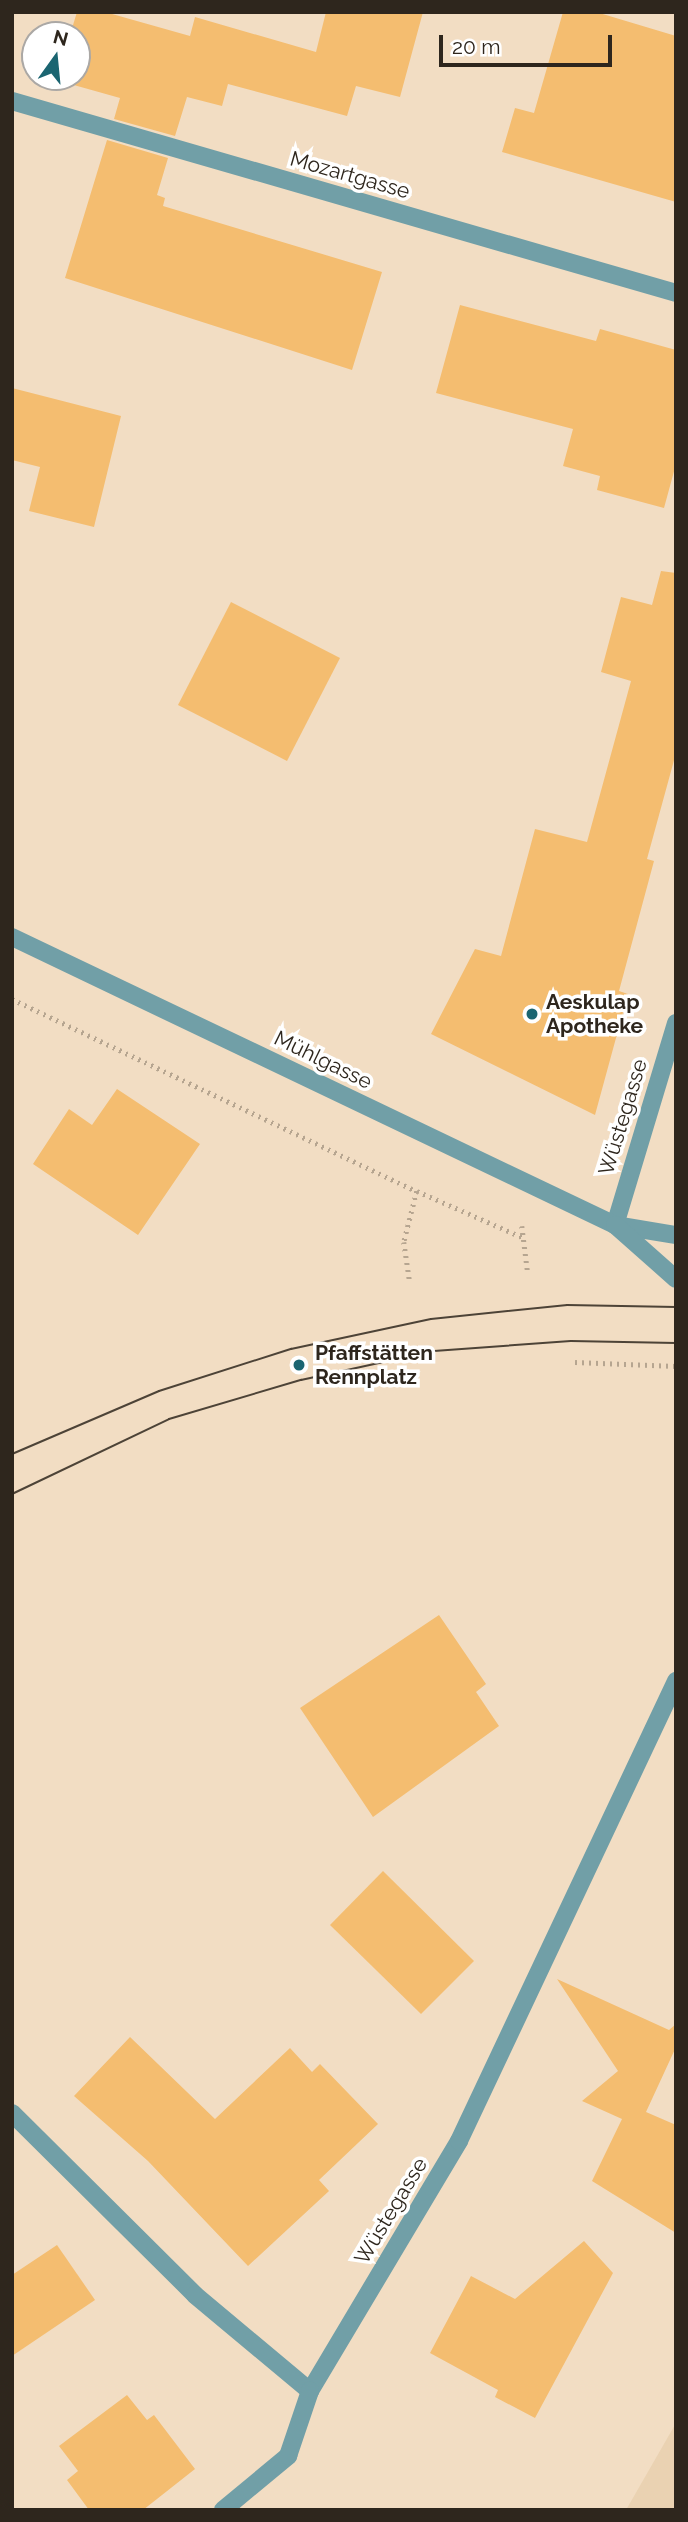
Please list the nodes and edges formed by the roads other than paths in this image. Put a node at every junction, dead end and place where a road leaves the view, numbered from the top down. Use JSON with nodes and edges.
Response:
{"nodes":[{"id":1,"x":12,"y":101,"type":"edge"},
{"id":2,"x":676,"y":293,"type":"edge"},
{"id":3,"x":12,"y":937,"type":"edge"},
{"id":4,"x":676,"y":1023,"type":"edge"},
{"id":5,"x":615,"y":1225,"type":"junction"},
{"id":6,"x":676,"y":1235,"type":"edge"},
{"id":7,"x":676,"y":1279,"type":"edge"},
{"id":8,"x":676,"y":1681,"type":"edge"},
{"id":9,"x":12,"y":2113,"type":"edge"},
{"id":10,"x":310,"y":2391,"type":"junction"},
{"id":11,"x":223,"y":2510,"type":"edge"}],
"edges":[{"from":1,"to":2,"type":"street","name":"Mozartgasse"},
{"from":3,"to":5,"type":"street","name":"Mühlgasse"},
{"from":4,"to":5,"type":"street","name":"Wüstegasse"},
{"from":5,"to":6,"type":"street"},
{"from":5,"to":7,"type":"street"},
{"from":8,"to":10,"type":"street","name":"Wüstegasse"},
{"from":9,"to":10,"type":"street"},
{"from":10,"to":11,"type":"street","name":"Wüstegasse"}]}
